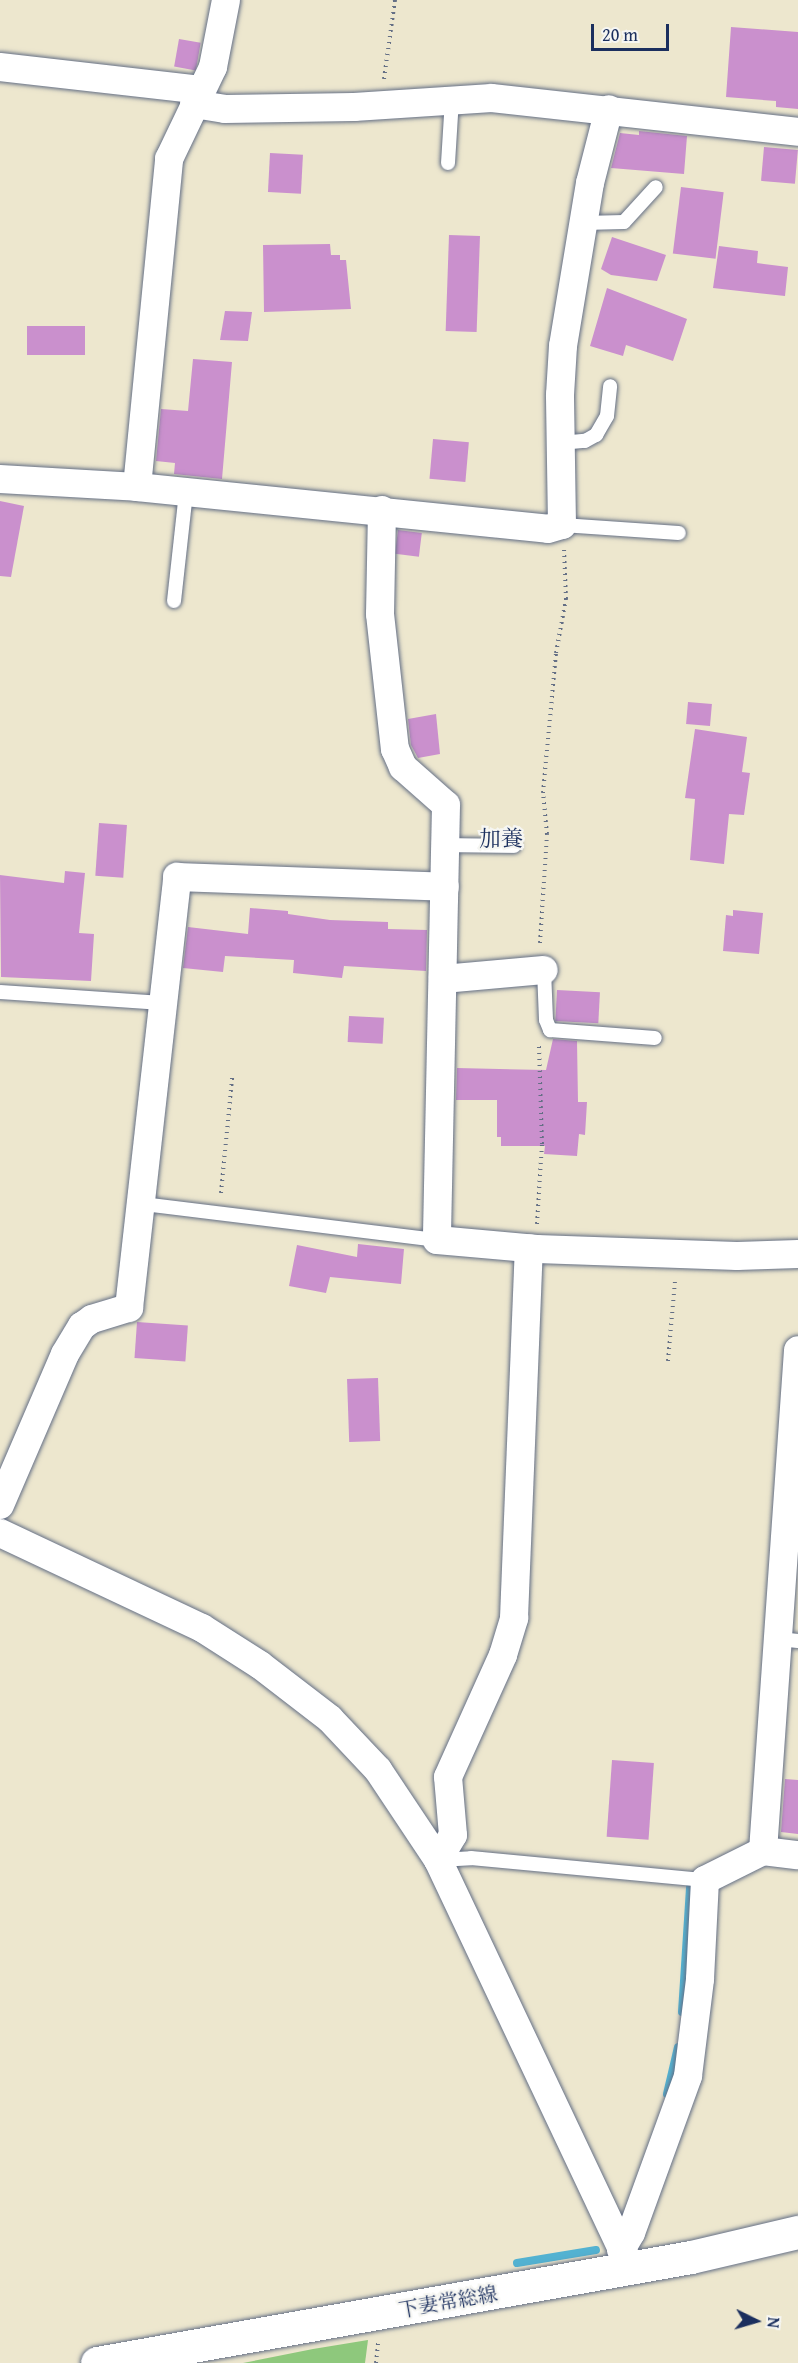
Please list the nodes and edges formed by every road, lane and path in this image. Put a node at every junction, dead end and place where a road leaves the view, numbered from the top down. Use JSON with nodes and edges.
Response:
{"nodes":[{"id":1,"x":226,"y":0,"type":"edge"},
{"id":2,"x":394,"y":0,"type":"edge"},
{"id":3,"x":0,"y":66,"type":"edge"},
{"id":4,"x":198,"y":97,"type":"junction"},
{"id":5,"x":452,"y":99,"type":"junction"},
{"id":6,"x":382,"y":105,"type":"junction"},
{"id":7,"x":609,"y":109,"type":"junction"},
{"id":8,"x":798,"y":132,"type":"edge"},
{"id":9,"x":448,"y":163,"type":"dead end"},
{"id":10,"x":656,"y":187,"type":"dead end"},
{"id":11,"x":583,"y":223,"type":"junction"},
{"id":12,"x":610,"y":386,"type":"dead end"},
{"id":13,"x":560,"y":443,"type":"junction"},
{"id":14,"x":0,"y":479,"type":"edge"},
{"id":15,"x":137,"y":487,"type":"junction"},
{"id":16,"x":186,"y":492,"type":"junction"},
{"id":17,"x":382,"y":510,"type":"junction"},
{"id":18,"x":558,"y":526,"type":"junction"},
{"id":19,"x":679,"y":533,"type":"dead end"},
{"id":20,"x":174,"y":601,"type":"dead end"},
{"id":21,"x":543,"y":793,"type":"dead end"},
{"id":22,"x":445,"y":845,"type":"junction"},
{"id":23,"x":514,"y":846,"type":"dead end"},
{"id":24,"x":445,"y":887,"type":"junction"},
{"id":25,"x":544,"y":970,"type":"joint"},
{"id":26,"x":443,"y":979,"type":"junction"},
{"id":27,"x":0,"y":992,"type":"edge"},
{"id":28,"x":163,"y":1003,"type":"junction"},
{"id":29,"x":655,"y":1038,"type":"dead end"},
{"id":30,"x":232,"y":1078,"type":"dead end"},
{"id":31,"x":142,"y":1204,"type":"junction"},
{"id":32,"x":219,"y":1215,"type":"junction"},
{"id":33,"x":437,"y":1240,"type":"junction"},
{"id":34,"x":529,"y":1248,"type":"junction"},
{"id":35,"x":680,"y":1254,"type":"junction"},
{"id":36,"x":798,"y":1254,"type":"edge"},
{"id":37,"x":798,"y":1350,"type":"edge"},
{"id":38,"x":668,"y":1361,"type":"dead end"},
{"id":39,"x":0,"y":1504,"type":"edge"},
{"id":40,"x":0,"y":1533,"type":"edge"},
{"id":41,"x":791,"y":1549,"type":"edge"},
{"id":42,"x":788,"y":1640,"type":"edge"},
{"id":43,"x":763,"y":1851,"type":"junction"},
{"id":44,"x":798,"y":1855,"type":"edge"},
{"id":45,"x":438,"y":1860,"type":"junction"},
{"id":46,"x":705,"y":1880,"type":"junction"},
{"id":47,"x":798,"y":2232,"type":"edge"},
{"id":48,"x":626,"y":2259,"type":"junction"},
{"id":49,"x":97,"y":2363,"type":"edge"}],
"edges":[{"from":1,"to":4,"type":"street"},
{"from":2,"to":6,"type":"path"},
{"from":3,"to":4,"type":"street"},
{"from":4,"to":6,"type":"street"},
{"from":4,"to":15,"type":"street"},
{"from":5,"to":6,"type":"street"},
{"from":5,"to":7,"type":"street"},
{"from":5,"to":9,"type":"lane"},
{"from":7,"to":8,"type":"street"},
{"from":7,"to":11,"type":"street"},
{"from":10,"to":11,"type":"lane"},
{"from":11,"to":13,"type":"street"},
{"from":12,"to":13,"type":"lane"},
{"from":13,"to":18,"type":"street"},
{"from":14,"to":15,"type":"street"},
{"from":15,"to":16,"type":"street"},
{"from":16,"to":17,"type":"street"},
{"from":16,"to":20,"type":"lane"},
{"from":17,"to":18,"type":"street"},
{"from":17,"to":22,"type":"street"},
{"from":18,"to":19,"type":"lane"},
{"from":18,"to":21,"type":"path"},
{"from":22,"to":23,"type":"lane"},
{"from":22,"to":24,"type":"street"},
{"from":24,"to":26,"type":"street"},
{"from":24,"to":28,"type":"street"},
{"from":25,"to":26,"type":"street"},
{"from":25,"to":29,"type":"lane"},
{"from":26,"to":33,"type":"street"},
{"from":27,"to":28,"type":"lane"},
{"from":28,"to":31,"type":"street"},
{"from":30,"to":32,"type":"path"},
{"from":31,"to":32,"type":"lane"},
{"from":31,"to":39,"type":"street"},
{"from":32,"to":33,"type":"lane"},
{"from":33,"to":34,"type":"street"},
{"from":34,"to":35,"type":"street"},
{"from":34,"to":45,"type":"street"},
{"from":35,"to":36,"type":"street"},
{"from":35,"to":38,"type":"path"},
{"from":37,"to":41,"type":"street"},
{"from":40,"to":45,"type":"street"},
{"from":41,"to":42,"type":"street"},
{"from":42,"to":43,"type":"street"},
{"from":43,"to":44,"type":"street"},
{"from":43,"to":46,"type":"street"},
{"from":45,"to":46,"type":"lane"},
{"from":45,"to":48,"type":"street"},
{"from":46,"to":48,"type":"street"},
{"from":47,"to":48,"type":"main road","name":"下妻常総線"},
{"from":48,"to":49,"type":"main road","name":"下妻常総線"}]}
